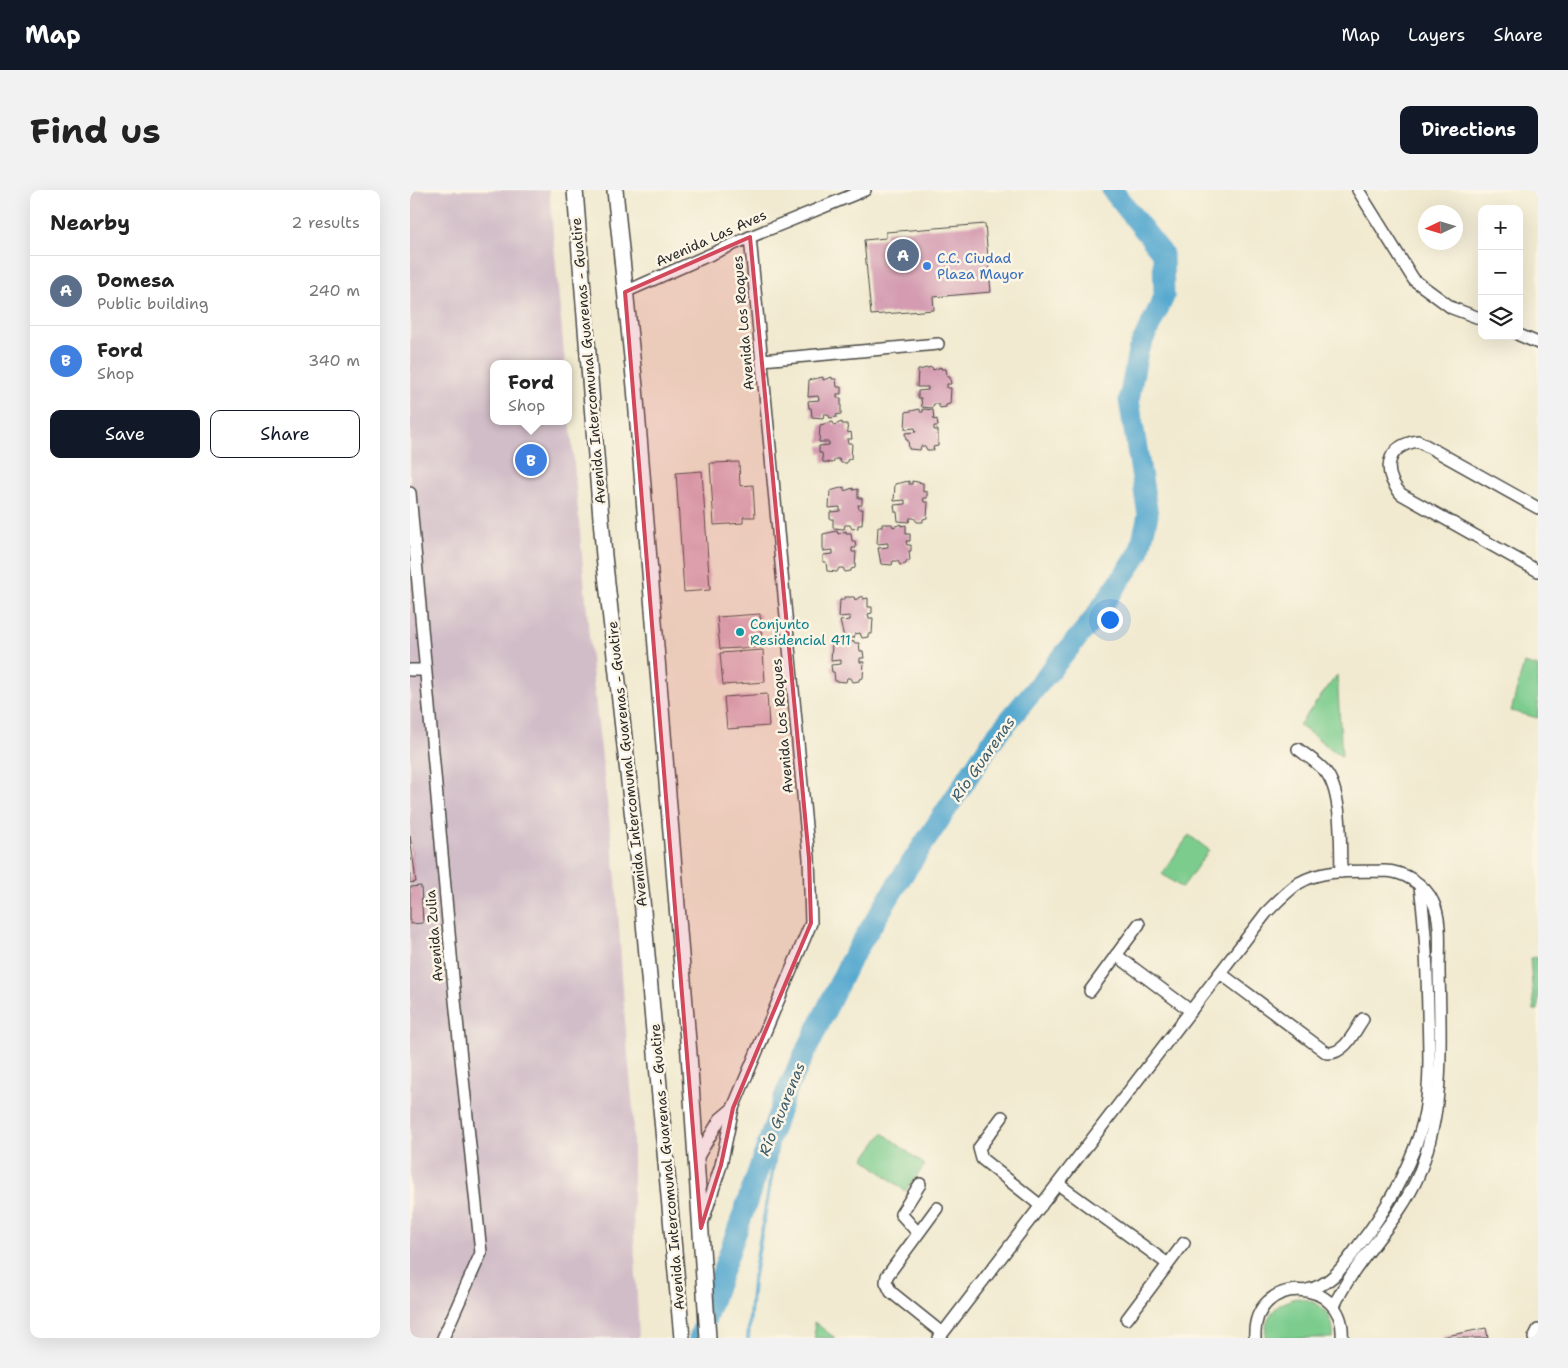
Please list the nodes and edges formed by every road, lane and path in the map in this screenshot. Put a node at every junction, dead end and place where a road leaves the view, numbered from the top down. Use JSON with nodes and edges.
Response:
{"nodes":[{"id":1,"x":575,"y":190,"type":"edge"},
{"id":2,"x":615,"y":190,"type":"edge"},
{"id":3,"x":866,"y":190,"type":"edge"},
{"id":4,"x":1358,"y":190,"type":"edge"},
{"id":5,"x":750,"y":237,"type":"junction"},
{"id":6,"x":625,"y":292,"type":"junction"},
{"id":7,"x":1478,"y":318,"type":"edge"},
{"id":8,"x":1523,"y":336,"type":"edge"},
{"id":9,"x":1538,"y":343,"type":"edge"},
{"id":10,"x":938,"y":344,"type":"dead end"},
{"id":11,"x":762,"y":360,"type":"junction"},
{"id":12,"x":410,"y":494,"type":"edge"},
{"id":13,"x":1538,"y":508,"type":"edge"},
{"id":14,"x":1538,"y":571,"type":"edge"},
{"id":15,"x":410,"y":670,"type":"edge"},
{"id":16,"x":425,"y":670,"type":"junction"},
{"id":17,"x":1298,"y":748,"type":"dead end"},
{"id":18,"x":1341,"y":872,"type":"junction"},
{"id":19,"x":1420,"y":885,"type":"junction"},
{"id":20,"x":1139,"y":924,"type":"dead end"},
{"id":21,"x":1116,"y":956,"type":"junction"},
{"id":22,"x":1220,"y":973,"type":"junction"},
{"id":23,"x":1090,"y":991,"type":"dead end"},
{"id":24,"x":1191,"y":1011,"type":"junction"},
{"id":25,"x":1363,"y":1019,"type":"dead end"},
{"id":26,"x":733,"y":1108,"type":"junction"},
{"id":27,"x":1002,"y":1117,"type":"dead end"},
{"id":28,"x":696,"y":1160,"type":"junction"},
{"id":29,"x":920,"y":1184,"type":"dead end"},
{"id":30,"x":1058,"y":1184,"type":"junction"},
{"id":31,"x":1041,"y":1206,"type":"junction"},
{"id":32,"x":937,"y":1208,"type":"dead end"},
{"id":33,"x":701,"y":1228,"type":"junction"},
{"id":34,"x":918,"y":1233,"type":"junction"},
{"id":35,"x":1184,"y":1243,"type":"dead end"},
{"id":36,"x":1168,"y":1264,"type":"junction"},
{"id":37,"x":1307,"y":1290,"type":"junction"},
{"id":38,"x":1334,"y":1306,"type":"junction"},
{"id":39,"x":1128,"y":1319,"type":"dead end"},
{"id":40,"x":1538,"y":1330,"type":"edge"},
{"id":41,"x":682,"y":1331,"type":"edge"},
{"id":42,"x":940,"y":1335,"type":"edge"},
{"id":43,"x":443,"y":1338,"type":"edge"},
{"id":44,"x":708,"y":1338,"type":"edge"},
{"id":45,"x":1255,"y":1338,"type":"edge"},
{"id":46,"x":1342,"y":1338,"type":"edge"},
{"id":47,"x":1534,"y":1338,"type":"edge"}],
"edges":[{"from":1,"to":41,"type":"main road","name":"Avenida Intercomunal Guarenas - Guatire"},
{"from":2,"to":6,"type":"main road","name":"Avenida Intercomunal Guarenas - Guatire"},
{"from":3,"to":5,"type":"street","name":"Avenida Las Aves"},
{"from":4,"to":7,"type":"street"},
{"from":5,"to":6,"type":"street","name":"Avenida Las Aves"},
{"from":5,"to":11,"type":"street","name":"Avenida Los Roques"},
{"from":6,"to":28,"type":"main road","name":"Avenida Intercomunal Guarenas - Guatire"},
{"from":8,"to":9,"type":"street"},
{"from":10,"to":11,"type":"street"},
{"from":11,"to":26,"type":"street","name":"Avenida Los Roques"},
{"from":12,"to":16,"type":"street","name":"Avenida Zulia"},
{"from":13,"to":14,"type":"street"},
{"from":15,"to":16,"type":"street"},
{"from":16,"to":43,"type":"street","name":"Avenida Zulia"},
{"from":17,"to":18,"type":"street"},
{"from":18,"to":19,"type":"street"},
{"from":18,"to":22,"type":"street"},
{"from":19,"to":37,"type":"street"},
{"from":19,"to":38,"type":"street"},
{"from":20,"to":21,"type":"street"},
{"from":21,"to":23,"type":"street"},
{"from":21,"to":24,"type":"street"},
{"from":22,"to":24,"type":"street"},
{"from":22,"to":25,"type":"street"},
{"from":24,"to":30,"type":"street"},
{"from":26,"to":28,"type":"street","name":"Avenida Los Roques"},
{"from":26,"to":33,"type":"street","name":"Avenida Los Roques"},
{"from":27,"to":31,"type":"street"},
{"from":28,"to":33,"type":"main road","name":"Avenida Intercomunal Guarenas - Guatire"},
{"from":29,"to":34,"type":"street"},
{"from":30,"to":31,"type":"street"},
{"from":30,"to":36,"type":"street"},
{"from":31,"to":42,"type":"street"},
{"from":32,"to":34,"type":"street"},
{"from":33,"to":44,"type":"main road","name":"Avenida Intercomunal Guarenas - Guatire"},
{"from":34,"to":42,"type":"street"},
{"from":35,"to":36,"type":"street"},
{"from":36,"to":39,"type":"street"},
{"from":37,"to":38,"type":"street"},
{"from":37,"to":45,"type":"street"},
{"from":38,"to":46,"type":"street"},
{"from":40,"to":47,"type":"street"}]}
